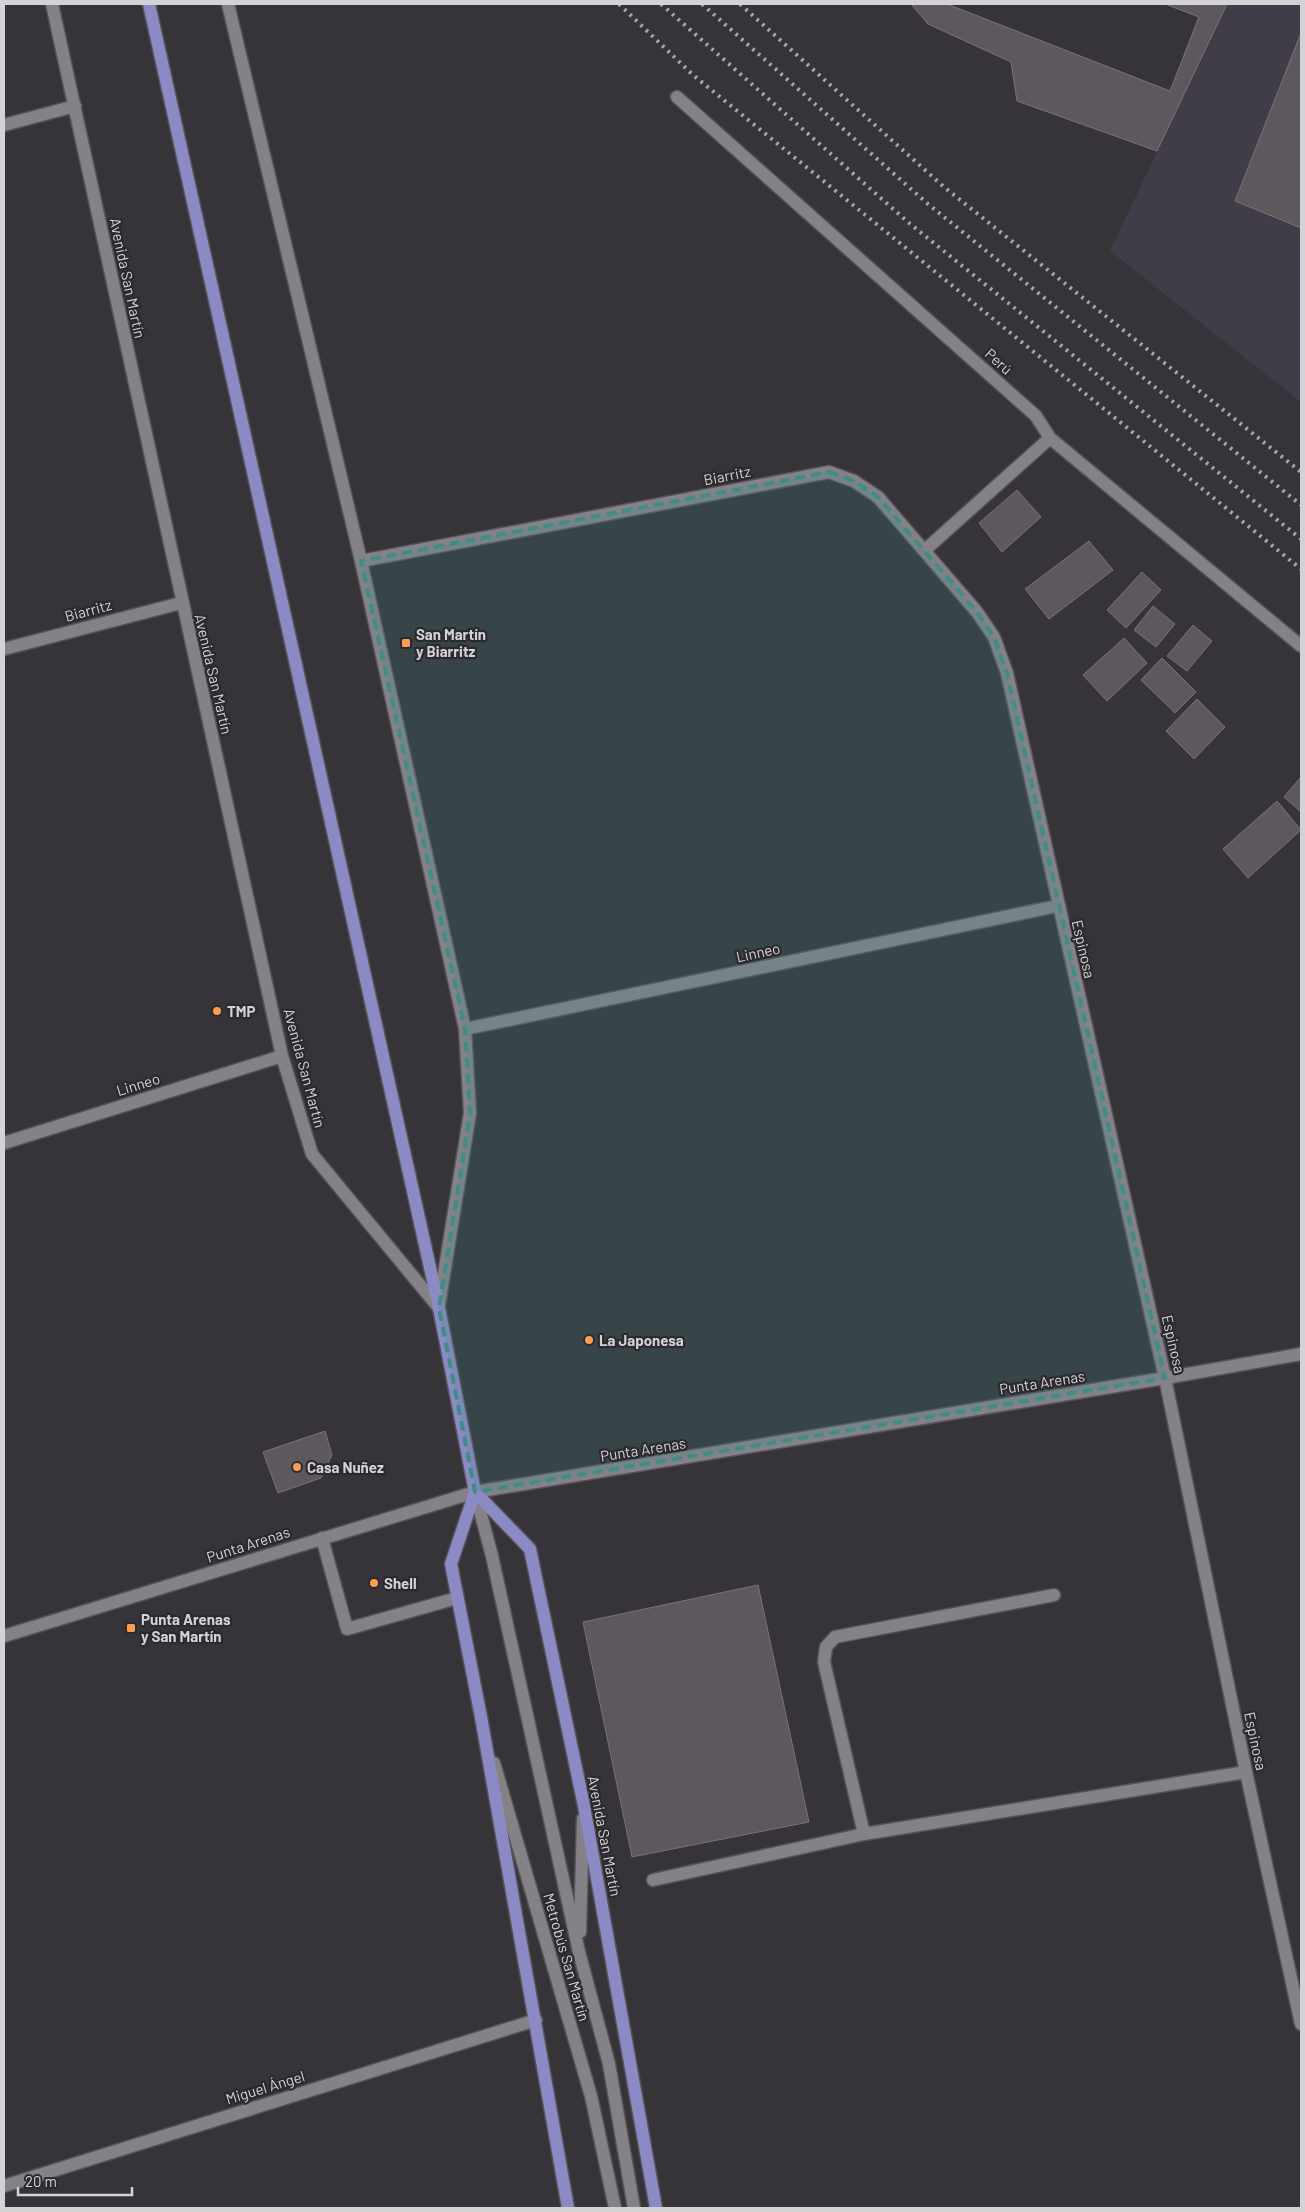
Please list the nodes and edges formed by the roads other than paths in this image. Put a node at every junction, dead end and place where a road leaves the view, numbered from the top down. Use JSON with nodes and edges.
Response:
{"nodes":[{"id":1,"x":52,"y":4,"type":"edge"},
{"id":2,"x":149,"y":4,"type":"edge"},
{"id":3,"x":228,"y":4,"type":"edge"},
{"id":4,"x":677,"y":97,"type":"dead end"},
{"id":5,"x":75,"y":106,"type":"junction"},
{"id":6,"x":4,"y":125,"type":"edge"},
{"id":7,"x":1050,"y":438,"type":"junction"},
{"id":8,"x":925,"y":550,"type":"junction"},
{"id":9,"x":361,"y":561,"type":"junction"},
{"id":10,"x":181,"y":603,"type":"junction"},
{"id":11,"x":1301,"y":646,"type":"edge"},
{"id":12,"x":4,"y":649,"type":"edge"},
{"id":13,"x":1007,"y":673,"type":"joint"},
{"id":14,"x":1058,"y":906,"type":"junction"},
{"id":15,"x":465,"y":1029,"type":"junction"},
{"id":16,"x":282,"y":1056,"type":"junction"},
{"id":17,"x":4,"y":1143,"type":"edge"},
{"id":18,"x":439,"y":1308,"type":"junction"},
{"id":19,"x":1301,"y":1354,"type":"edge"},
{"id":20,"x":1165,"y":1378,"type":"junction"},
{"id":21,"x":475,"y":1492,"type":"junction"},
{"id":22,"x":322,"y":1538,"type":"junction"},
{"id":23,"x":1054,"y":1595,"type":"dead end"},
{"id":24,"x":457,"y":1598,"type":"junction"},
{"id":25,"x":4,"y":1636,"type":"edge"},
{"id":26,"x":481,"y":1717,"type":"junction"},
{"id":27,"x":1246,"y":1772,"type":"junction"},
{"id":28,"x":584,"y":1806,"type":"junction"},
{"id":29,"x":864,"y":1834,"type":"junction"},
{"id":30,"x":653,"y":1880,"type":"dead end"},
{"id":31,"x":579,"y":1952,"type":"junction"},
{"id":32,"x":536,"y":2020,"type":"junction"},
{"id":33,"x":1301,"y":2024,"type":"edge"},
{"id":34,"x":4,"y":2186,"type":"edge"},
{"id":35,"x":568,"y":2208,"type":"edge"},
{"id":36,"x":614,"y":2208,"type":"edge"},
{"id":37,"x":634,"y":2208,"type":"edge"},
{"id":38,"x":656,"y":2208,"type":"edge"}],
"edges":[{"from":1,"to":5,"type":"street","name":"Avenida San Martín"},
{"from":2,"to":18,"type":"main road","name":"Avenida San Martín"},
{"from":3,"to":9,"type":"street","name":"Avenida San Martín"},
{"from":4,"to":7,"type":"street","name":"Perú"},
{"from":5,"to":6,"type":"street"},
{"from":5,"to":10,"type":"street","name":"Avenida San Martín"},
{"from":7,"to":8,"type":"street"},
{"from":7,"to":11,"type":"street","name":"Perú"},
{"from":8,"to":9,"type":"street","name":"Biarritz"},
{"from":8,"to":13,"type":"street","name":"Biarritz"},
{"from":9,"to":15,"type":"street","name":"Avenida San Martín"},
{"from":10,"to":12,"type":"street","name":"Biarritz"},
{"from":10,"to":16,"type":"street","name":"Avenida San Martín"},
{"from":13,"to":14,"type":"street","name":"Espinosa"},
{"from":14,"to":15,"type":"street","name":"Linneo"},
{"from":14,"to":20,"type":"street","name":"Espinosa"},
{"from":15,"to":18,"type":"street","name":"Avenida San Martín"},
{"from":16,"to":17,"type":"street","name":"Linneo"},
{"from":16,"to":18,"type":"street","name":"Avenida San Martín"},
{"from":18,"to":21,"type":"main road","name":"Avenida San Martín"},
{"from":19,"to":20,"type":"street","name":"Punta Arenas"},
{"from":20,"to":21,"type":"street","name":"Punta Arenas"},
{"from":20,"to":27,"type":"street","name":"Espinosa"},
{"from":21,"to":22,"type":"street","name":"Punta Arenas"},
{"from":21,"to":24,"type":"main road","name":"Avenida San Martín"},
{"from":21,"to":28,"type":"main road","name":"Avenida San Martín"},
{"from":21,"to":31,"type":"street","name":"Metrobús San Martín"},
{"from":22,"to":24,"type":"street"},
{"from":22,"to":25,"type":"street","name":"Punta Arenas"},
{"from":23,"to":29,"type":"street"},
{"from":24,"to":26,"type":"main road","name":"Avenida San Martín"},
{"from":26,"to":32,"type":"main road","name":"Avenida San Martín"},
{"from":26,"to":36,"type":"street","name":"Metrobús San Martín"},
{"from":27,"to":29,"type":"street"},
{"from":27,"to":33,"type":"street","name":"Espinosa"},
{"from":28,"to":31,"type":"street","name":"Metrobús San Martín"},
{"from":28,"to":38,"type":"main road","name":"Avenida San Martín"},
{"from":29,"to":30,"type":"street"},
{"from":31,"to":37,"type":"street","name":"Metrobús San Martín"},
{"from":32,"to":34,"type":"street","name":"Miguel Ángel"},
{"from":32,"to":35,"type":"main road","name":"Avenida San Martín"}]}
